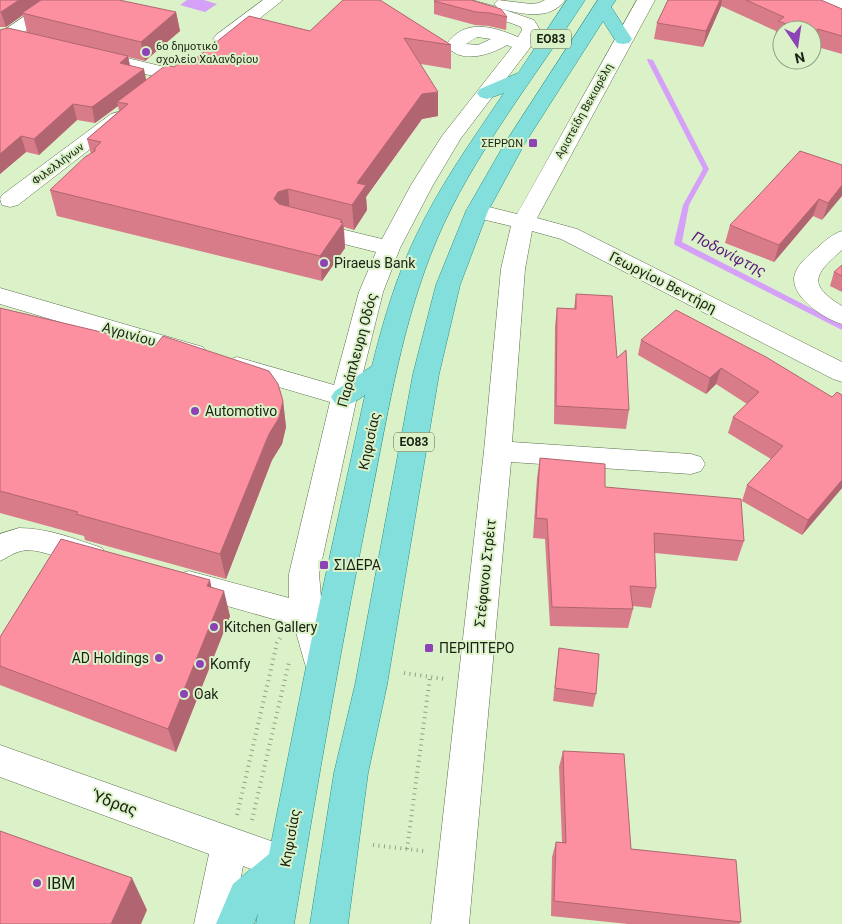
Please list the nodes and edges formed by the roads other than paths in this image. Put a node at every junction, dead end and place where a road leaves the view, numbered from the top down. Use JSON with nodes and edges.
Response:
{"nodes":[{"id":1,"x":60,"y":0,"type":"edge"},
{"id":2,"x":274,"y":0,"type":"edge"},
{"id":3,"x":453,"y":0,"type":"edge"},
{"id":4,"x":487,"y":0,"type":"edge"},
{"id":5,"x":556,"y":0,"type":"edge"},
{"id":6,"x":576,"y":0,"type":"edge"},
{"id":7,"x":646,"y":0,"type":"edge"},
{"id":8,"x":605,"y":3,"type":"edge"},
{"id":9,"x":533,"y":16,"type":"junction"},
{"id":10,"x":3,"y":36,"type":"edge"},
{"id":11,"x":623,"y":39,"type":"junction"},
{"id":12,"x":36,"y":42,"type":"edge"},
{"id":13,"x":73,"y":51,"type":"edge"},
{"id":14,"x":205,"y":52,"type":"edge"},
{"id":15,"x":525,"y":77,"type":"junction"},
{"id":16,"x":152,"y":92,"type":"edge"},
{"id":17,"x":487,"y":93,"type":"junction"},
{"id":18,"x":130,"y":109,"type":"edge"},
{"id":19,"x":55,"y":166,"type":"junction"},
{"id":20,"x":80,"y":173,"type":"edge"},
{"id":21,"x":10,"y":200,"type":"dead end"},
{"id":22,"x":477,"y":211,"type":"junction"},
{"id":23,"x":290,"y":223,"type":"edge"},
{"id":24,"x":523,"y":223,"type":"junction"},
{"id":25,"x":842,"y":238,"type":"edge"},
{"id":26,"x":389,"y":248,"type":"junction"},
{"id":27,"x":0,"y":296,"type":"edge"},
{"id":28,"x":842,"y":316,"type":"edge"},
{"id":29,"x":384,"y":371,"type":"junction"},
{"id":30,"x":842,"y":373,"type":"edge"},
{"id":31,"x":344,"y":397,"type":"junction"},
{"id":32,"x":498,"y":451,"type":"junction"},
{"id":33,"x":691,"y":464,"type":"dead end"},
{"id":34,"x":0,"y":550,"type":"edge"},
{"id":35,"x":118,"y":563,"type":"edge"},
{"id":36,"x":166,"y":577,"type":"edge"},
{"id":37,"x":306,"y":615,"type":"junction"},
{"id":38,"x":321,"y":664,"type":"junction"},
{"id":39,"x":0,"y":761,"type":"edge"},
{"id":40,"x":241,"y":832,"type":"junction"},
{"id":41,"x":285,"y":864,"type":"junction"},
{"id":42,"x":213,"y":924,"type":"edge"},
{"id":43,"x":236,"y":924,"type":"edge"},
{"id":44,"x":275,"y":924,"type":"edge"},
{"id":45,"x":329,"y":924,"type":"edge"},
{"id":46,"x":450,"y":924,"type":"edge"}],
"edges":[{"from":1,"to":10,"type":"street"},
{"from":2,"to":14,"type":"street"},
{"from":3,"to":9,"type":"street"},
{"from":4,"to":9,"type":"street"},
{"from":5,"to":9,"type":"street"},
{"from":6,"to":15,"type":"main road","name":"Κηφισίας","number":"ΕΟ83"},
{"from":7,"to":11,"type":"street","name":"Αριστείδη Βεκιαρέλη"},
{"from":8,"to":11,"type":"main road"},
{"from":8,"to":22,"type":"main road","number":"ΕΟ83"},
{"from":9,"to":17,"type":"street","name":"Παράπλευρη Οδός"},
{"from":10,"to":12,"type":"street"},
{"from":11,"to":24,"type":"street","name":"Αριστείδη Βεκιαρέλη"},
{"from":13,"to":16,"type":"street"},
{"from":15,"to":17,"type":"main road"},
{"from":15,"to":29,"type":"main road","name":"Κηφισίας","number":"ΕΟ83"},
{"from":17,"to":26,"type":"street","name":"Παράπλευρη Οδός"},
{"from":18,"to":19,"type":"street","name":"Φιλελλήνων"},
{"from":19,"to":20,"type":"street"},
{"from":19,"to":21,"type":"street","name":"Φιλελλήνων"},
{"from":22,"to":24,"type":"street","name":"Γεωργίου Βεντήρη"},
{"from":22,"to":45,"type":"main road","number":"ΕΟ83"},
{"from":23,"to":26,"type":"street"},
{"from":24,"to":30,"type":"street","name":"Γεωργίου Βεντήρη"},
{"from":24,"to":32,"type":"street","name":"Στέφανου Στρέιτ"},
{"from":25,"to":28,"type":"street"},
{"from":26,"to":31,"type":"street","name":"Παράπλευρη Οδός"},
{"from":27,"to":31,"type":"street","name":"Αγρινίου"},
{"from":29,"to":31,"type":"main road"},
{"from":29,"to":38,"type":"main road","name":"Κηφισίας","number":"ΕΟ83"},
{"from":31,"to":37,"type":"street","name":"Παράπλευρη Οδός"},
{"from":32,"to":33,"type":"street"},
{"from":32,"to":46,"type":"street","name":"Στέφανου Στρέιτ"},
{"from":34,"to":35,"type":"street"},
{"from":36,"to":37,"type":"street"},
{"from":37,"to":38,"type":"street","name":"Παράπλευρη Οδός"},
{"from":38,"to":41,"type":"main road","name":"Κηφισίας","number":"ΕΟ83"},
{"from":39,"to":40,"type":"street","name":"Ύδρας"},
{"from":40,"to":41,"type":"street","name":"Ύδρας"},
{"from":40,"to":42,"type":"street"},
{"from":41,"to":43,"type":"main road"},
{"from":41,"to":44,"type":"main road","name":"Κηφισίας","number":"ΕΟ83"}]}
